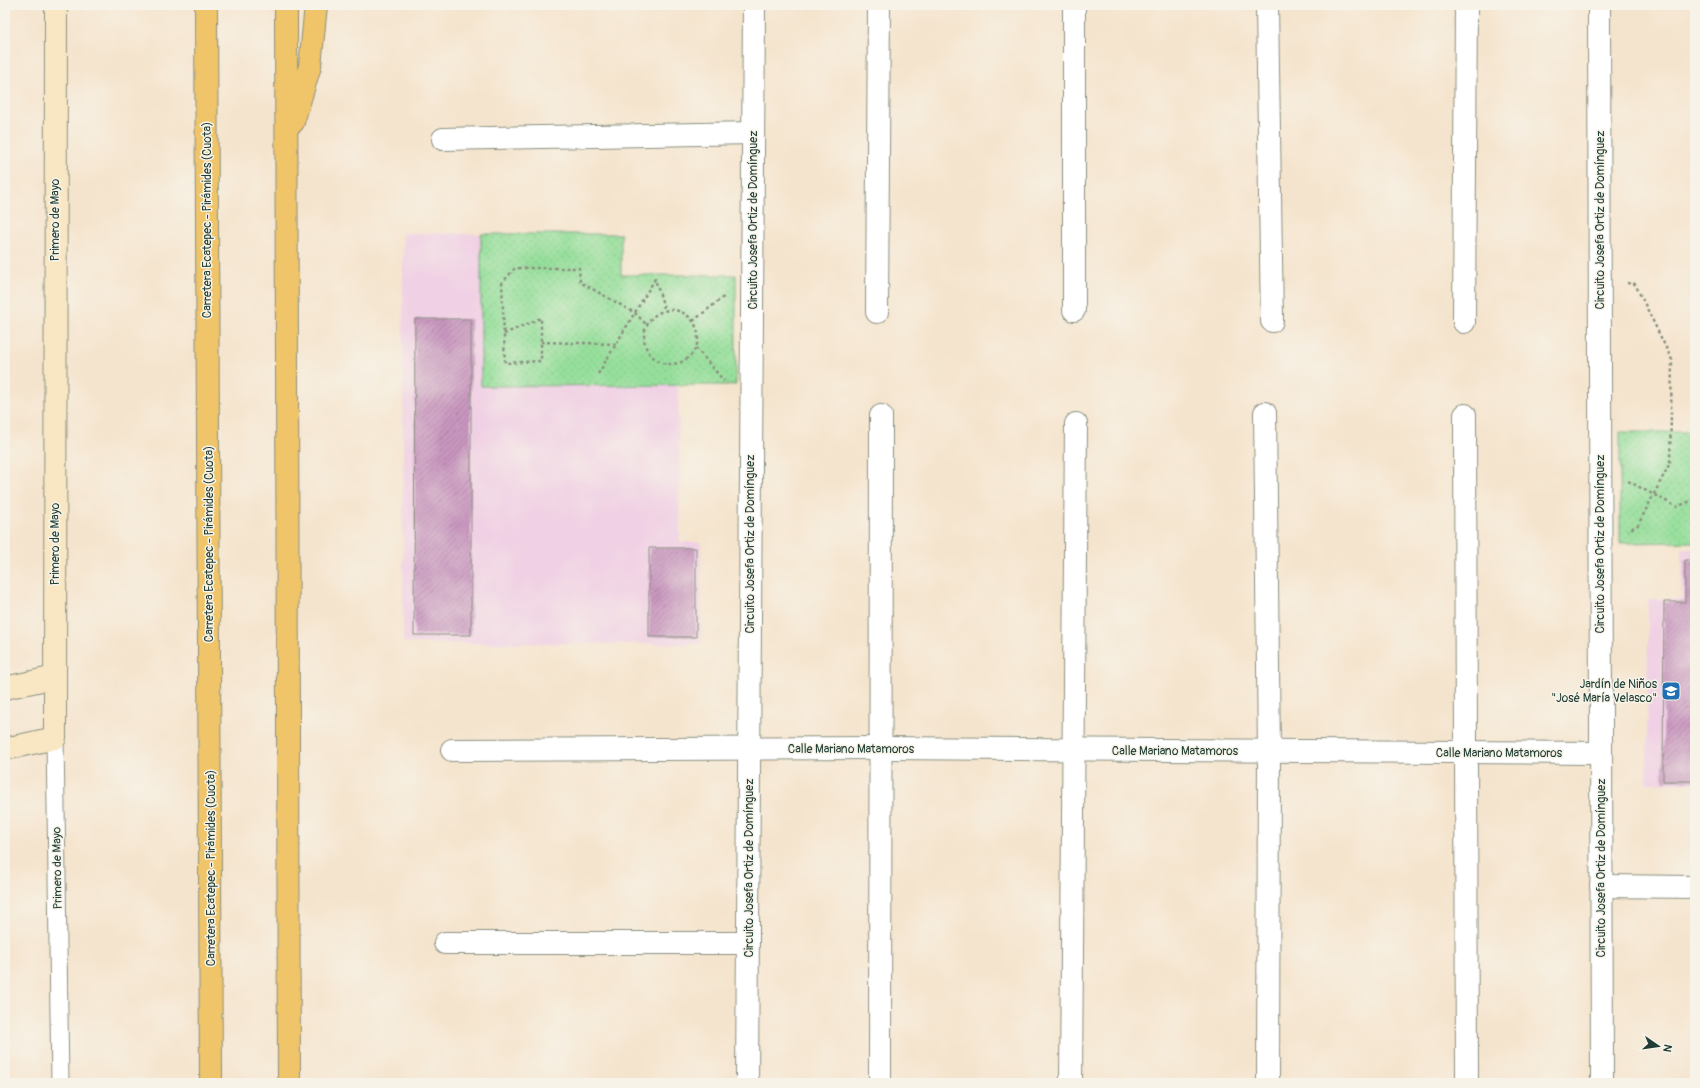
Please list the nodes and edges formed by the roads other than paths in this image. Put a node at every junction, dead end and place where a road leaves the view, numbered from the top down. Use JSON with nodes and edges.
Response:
{"nodes":[{"id":1,"x":56,"y":5,"type":"edge"},
{"id":2,"x":206,"y":5,"type":"edge"},
{"id":3,"x":286,"y":5,"type":"edge"},
{"id":4,"x":316,"y":5,"type":"edge"},
{"id":5,"x":754,"y":5,"type":"edge"},
{"id":6,"x":879,"y":5,"type":"edge"},
{"id":7,"x":1074,"y":5,"type":"edge"},
{"id":8,"x":1267,"y":5,"type":"edge"},
{"id":9,"x":1466,"y":5,"type":"edge"},
{"id":10,"x":1600,"y":5,"type":"edge"},
{"id":11,"x":753,"y":133,"type":"junction"},
{"id":12,"x":443,"y":139,"type":"dead end"},
{"id":13,"x":286,"y":144,"type":"junction"},
{"id":14,"x":1074,"y":310,"type":"dead end"},
{"id":15,"x":877,"y":312,"type":"dead end"},
{"id":16,"x":1272,"y":321,"type":"dead end"},
{"id":17,"x":1464,"y":322,"type":"dead end"},
{"id":18,"x":1265,"y":413,"type":"dead end"},
{"id":19,"x":1465,"y":415,"type":"dead end"},
{"id":20,"x":881,"y":416,"type":"dead end"},
{"id":21,"x":1076,"y":424,"type":"dead end"},
{"id":22,"x":55,"y":677,"type":"junction"},
{"id":23,"x":5,"y":688,"type":"edge"},
{"id":24,"x":55,"y":738,"type":"junction"},
{"id":25,"x":881,"y":748,"type":"junction"},
{"id":26,"x":749,"y":749,"type":"junction"},
{"id":27,"x":5,"y":750,"type":"edge"},
{"id":28,"x":452,"y":750,"type":"dead end"},
{"id":29,"x":1074,"y":751,"type":"junction"},
{"id":30,"x":1269,"y":751,"type":"junction"},
{"id":31,"x":1466,"y":753,"type":"junction"},
{"id":32,"x":1600,"y":753,"type":"junction"},
{"id":33,"x":1601,"y":886,"type":"junction"},
{"id":34,"x":1695,"y":887,"type":"edge"},
{"id":35,"x":445,"y":943,"type":"dead end"},
{"id":36,"x":748,"y":943,"type":"junction"},
{"id":37,"x":60,"y":1083,"type":"edge"},
{"id":38,"x":211,"y":1083,"type":"edge"},
{"id":39,"x":289,"y":1083,"type":"edge"},
{"id":40,"x":747,"y":1083,"type":"edge"},
{"id":41,"x":880,"y":1083,"type":"edge"},
{"id":42,"x":1071,"y":1083,"type":"edge"},
{"id":43,"x":1268,"y":1083,"type":"edge"},
{"id":44,"x":1467,"y":1083,"type":"edge"},
{"id":45,"x":1602,"y":1083,"type":"edge"}],
"edges":[{"from":1,"to":22,"type":"main road","name":"Primero de Mayo"},
{"from":2,"to":38,"type":"highway","name":"Carretera Ecatepec - Pirámides (Cuota)"},
{"from":3,"to":13,"type":"highway"},
{"from":4,"to":13,"type":"highway"},
{"from":5,"to":11,"type":"street","name":"Circuito Josefa Ortiz de Domínguez"},
{"from":6,"to":15,"type":"street"},
{"from":7,"to":14,"type":"street"},
{"from":8,"to":16,"type":"street"},
{"from":9,"to":17,"type":"street"},
{"from":10,"to":32,"type":"street","name":"Circuito Josefa Ortiz de Domínguez"},
{"from":11,"to":12,"type":"street"},
{"from":11,"to":26,"type":"street","name":"Circuito Josefa Ortiz de Domínguez"},
{"from":13,"to":39,"type":"highway"},
{"from":18,"to":30,"type":"street"},
{"from":19,"to":31,"type":"street"},
{"from":20,"to":25,"type":"street"},
{"from":21,"to":29,"type":"street"},
{"from":22,"to":23,"type":"main road"},
{"from":22,"to":24,"type":"main road","name":"Primero de Mayo"},
{"from":24,"to":27,"type":"main road"},
{"from":24,"to":37,"type":"lane","name":"Primero de Mayo"},
{"from":25,"to":26,"type":"street","name":"Calle Mariano Matamoros"},
{"from":25,"to":29,"type":"street","name":"Calle Mariano Matamoros"},
{"from":25,"to":41,"type":"street"},
{"from":26,"to":28,"type":"street","name":"Calle Mariano Matamoros"},
{"from":26,"to":36,"type":"street","name":"Circuito Josefa Ortiz de Domínguez"},
{"from":29,"to":30,"type":"street","name":"Calle Mariano Matamoros"},
{"from":29,"to":42,"type":"street"},
{"from":30,"to":31,"type":"street","name":"Calle Mariano Matamoros"},
{"from":30,"to":43,"type":"street"},
{"from":31,"to":32,"type":"street","name":"Calle Mariano Matamoros"},
{"from":31,"to":44,"type":"street"},
{"from":32,"to":33,"type":"street","name":"Circuito Josefa Ortiz de Domínguez"},
{"from":33,"to":34,"type":"street"},
{"from":33,"to":45,"type":"street","name":"Circuito Josefa Ortiz de Domínguez"},
{"from":35,"to":36,"type":"street"},
{"from":36,"to":40,"type":"street","name":"Circuito Josefa Ortiz de Domínguez"}]}
